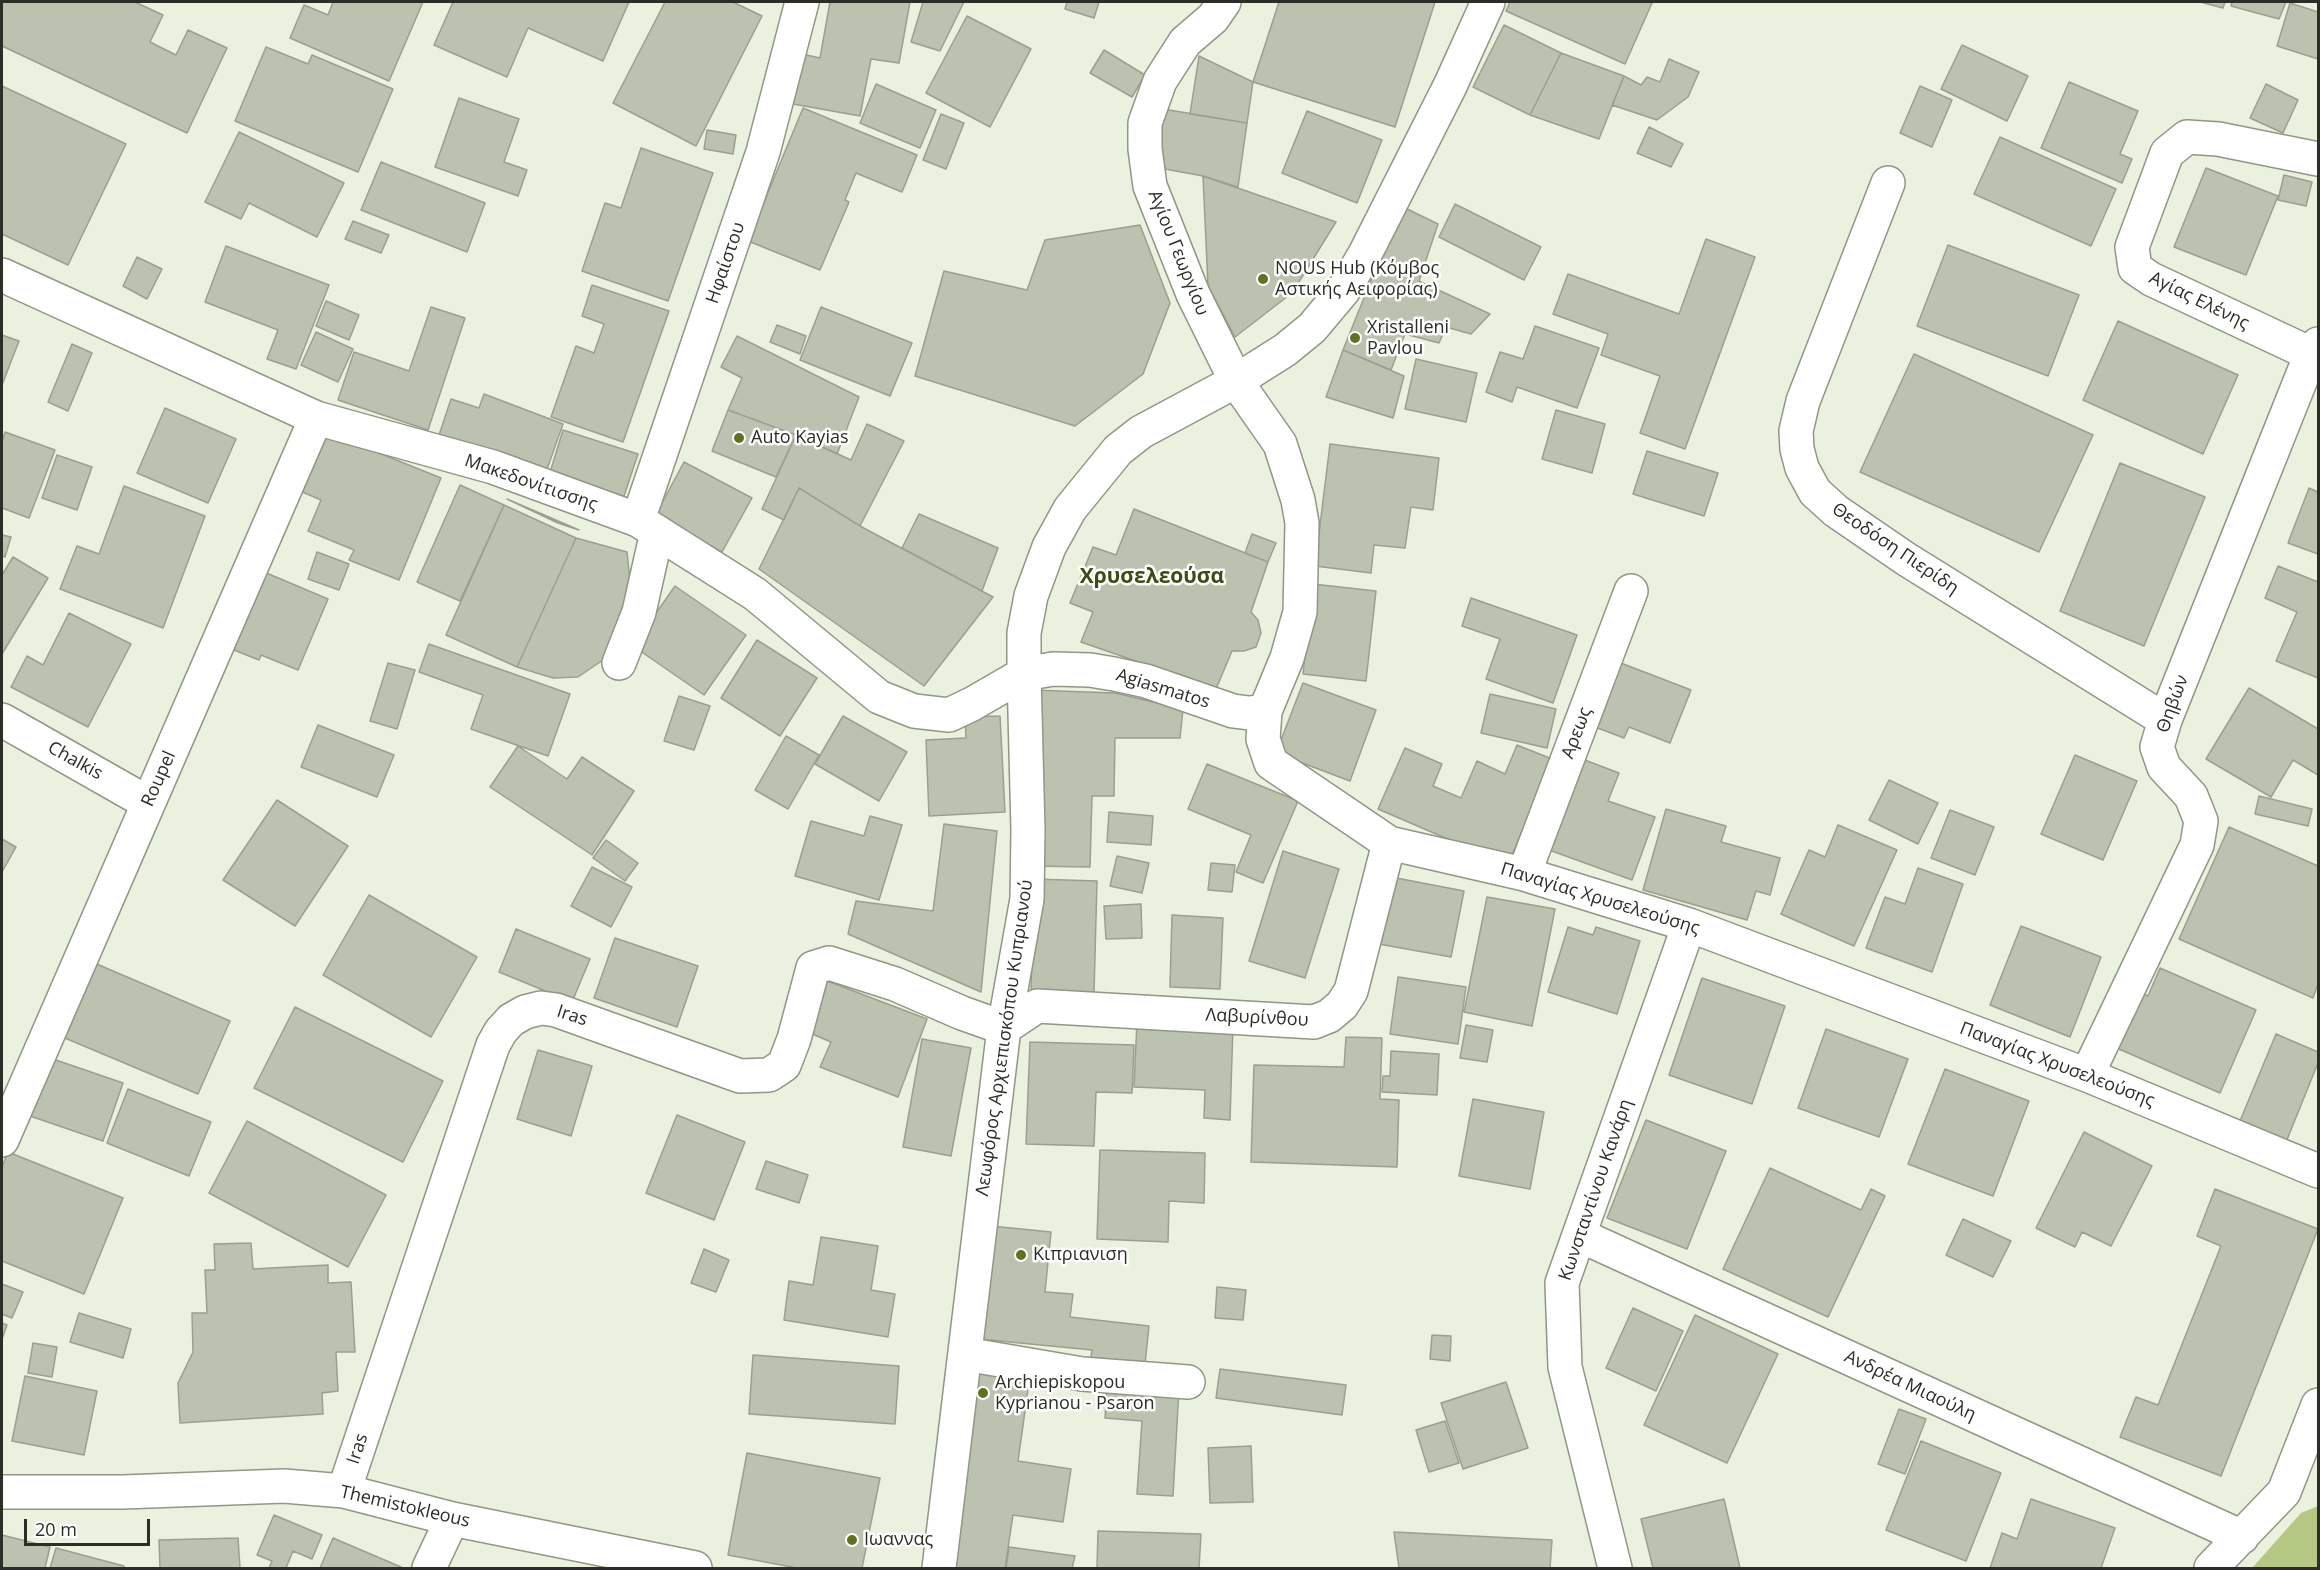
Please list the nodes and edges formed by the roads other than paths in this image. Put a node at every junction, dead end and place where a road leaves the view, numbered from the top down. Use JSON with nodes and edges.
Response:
{"nodes":[{"id":1,"x":802,"y":2,"type":"edge"},
{"id":2,"x":1224,"y":2,"type":"edge"},
{"id":3,"x":1488,"y":2,"type":"edge"},
{"id":4,"x":2319,"y":159,"type":"edge"},
{"id":5,"x":1887,"y":183,"type":"dead end"},
{"id":6,"x":2,"y":276,"type":"edge"},
{"id":7,"x":2315,"y":349,"type":"edge"},
{"id":8,"x":1236,"y":381,"type":"junction"},
{"id":9,"x":316,"y":418,"type":"junction"},
{"id":10,"x":647,"y":526,"type":"junction"},
{"id":11,"x":1630,"y":591,"type":"dead end"},
{"id":12,"x":619,"y":663,"type":"dead end"},
{"id":13,"x":1024,"y":674,"type":"junction"},
{"id":14,"x":1265,"y":711,"type":"junction"},
{"id":15,"x":2,"y":720,"type":"edge"},
{"id":16,"x":2165,"y":720,"type":"junction"},
{"id":17,"x":148,"y":803,"type":"junction"},
{"id":18,"x":1389,"y":843,"type":"junction"},
{"id":19,"x":1524,"y":874,"type":"junction"},
{"id":20,"x":1689,"y":924,"type":"junction"},
{"id":21,"x":1004,"y":1028,"type":"junction"},
{"id":22,"x":2087,"y":1075,"type":"junction"},
{"id":23,"x":3,"y":1132,"type":"edge"},
{"id":24,"x":2319,"y":1171,"type":"edge"},
{"id":25,"x":1579,"y":1234,"type":"junction"},
{"id":26,"x":965,"y":1354,"type":"junction"},
{"id":27,"x":1188,"y":1382,"type":"dead end"},
{"id":28,"x":2319,"y":1405,"type":"edge"},
{"id":29,"x":344,"y":1491,"type":"junction"},
{"id":30,"x":2,"y":1492,"type":"edge"},
{"id":31,"x":452,"y":1519,"type":"junction"},
{"id":32,"x":2242,"y":1537,"type":"junction"},
{"id":33,"x":429,"y":1569,"type":"edge"},
{"id":34,"x":695,"y":1569,"type":"edge"},
{"id":35,"x":939,"y":1569,"type":"edge"},
{"id":36,"x":1615,"y":1569,"type":"edge"},
{"id":37,"x":2211,"y":1569,"type":"edge"}],
"edges":[{"from":1,"to":10,"type":"street","name":"Ηφαίστου"},
{"from":2,"to":8,"type":"street","name":"Αγίου Γεωργίου"},
{"from":3,"to":8,"type":"street","name":"Λεωφόρος Αρχιεπισκόπου Κυπριανού"},
{"from":4,"to":7,"type":"street","name":"Αγίας Ελένης"},
{"from":5,"to":16,"type":"street","name":"Θεοδόση Πιερίδη"},
{"from":6,"to":9,"type":"street","name":"Μακεδονίτισσης"},
{"from":7,"to":16,"type":"street","name":"Θηβών"},
{"from":8,"to":13,"type":"street","name":"Λεωφόρος Αρχιεπισκόπου Κυπριανού"},
{"from":8,"to":14,"type":"street","name":"Παναγίας Χρυσελεούσης"},
{"from":9,"to":10,"type":"street","name":"Μακεδονίτισσης"},
{"from":9,"to":17,"type":"street","name":"Roupel"},
{"from":10,"to":12,"type":"street","name":"Ηφαίστου"},
{"from":10,"to":13,"type":"street","name":"Μακεδονίτισσης"},
{"from":11,"to":19,"type":"street","name":"Αρεως"},
{"from":13,"to":14,"type":"street","name":"Agiasmatos"},
{"from":13,"to":21,"type":"street","name":"Λεωφόρος Αρχιεπισκόπου Κυπριανού"},
{"from":14,"to":18,"type":"street","name":"Παναγίας Χρυσελεούσης"},
{"from":15,"to":17,"type":"street","name":"Chalkis"},
{"from":16,"to":22,"type":"street","name":"Θηβών"},
{"from":17,"to":23,"type":"street","name":"Roupel"},
{"from":18,"to":19,"type":"street","name":"Παναγίας Χρυσελεούσης"},
{"from":18,"to":21,"type":"street","name":"Λαβυρίνθου"},
{"from":19,"to":20,"type":"street","name":"Παναγίας Χρυσελεούσης"},
{"from":20,"to":22,"type":"street","name":"Παναγίας Χρυσελεούσης"},
{"from":20,"to":25,"type":"street","name":"Κωνσταντίνου Κανάρη"},
{"from":21,"to":26,"type":"street","name":"Λεωφόρος Αρχιεπισκόπου Κυπριανού"},
{"from":21,"to":29,"type":"street","name":"Iras"},
{"from":22,"to":24,"type":"street","name":"Παναγίας Χρυσελεούσης"},
{"from":25,"to":32,"type":"street","name":"Ανδρέα Μιαούλη"},
{"from":25,"to":36,"type":"street","name":"Κωνσταντίνου Κανάρη"},
{"from":26,"to":27,"type":"street"},
{"from":26,"to":35,"type":"street","name":"Λεωφόρος Αρχιεπισκόπου Κυπριανού"},
{"from":28,"to":32,"type":"street"},
{"from":29,"to":30,"type":"street","name":"Themistokleous"},
{"from":29,"to":31,"type":"street","name":"Themistokleous"},
{"from":31,"to":33,"type":"street"},
{"from":31,"to":34,"type":"street","name":"Themistokleous"},
{"from":32,"to":37,"type":"street"}]}
